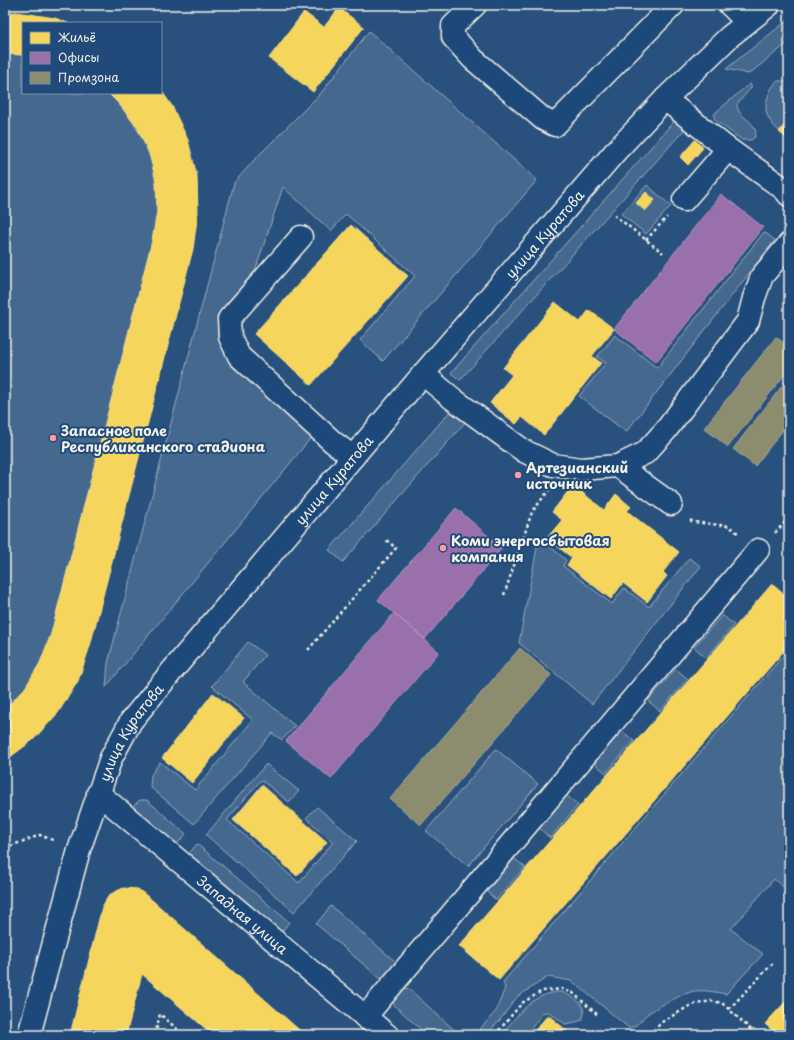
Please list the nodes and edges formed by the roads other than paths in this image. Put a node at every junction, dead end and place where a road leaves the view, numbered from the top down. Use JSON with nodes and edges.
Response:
{"nodes":[{"id":1,"x":475,"y":5,"type":"edge"},
{"id":2,"x":673,"y":5,"type":"edge"},
{"id":3,"x":730,"y":5,"type":"edge"},
{"id":4,"x":769,"y":5,"type":"edge"},
{"id":5,"x":747,"y":22,"type":"junction"},
{"id":6,"x":665,"y":99,"type":"junction"},
{"id":7,"x":728,"y":149,"type":"junction"},
{"id":8,"x":787,"y":192,"type":"edge"},
{"id":9,"x":684,"y":200,"type":"road end"},
{"id":10,"x":301,"y":237,"type":"dead end"},
{"id":11,"x":789,"y":244,"type":"edge"},
{"id":12,"x":423,"y":374,"type":"junction"},
{"id":13,"x":353,"y":457,"type":"junction"},
{"id":14,"x":618,"y":466,"type":"junction"},
{"id":15,"x":671,"y":504,"type":"road end"},
{"id":16,"x":758,"y":550,"type":"road end"},
{"id":17,"x":98,"y":793,"type":"junction"},
{"id":18,"x":365,"y":1017,"type":"junction"},
{"id":19,"x":29,"y":1035,"type":"edge"},
{"id":20,"x":387,"y":1035,"type":"edge"}],
"edges":[{"from":1,"to":2,"type":"street"},
{"from":3,"to":5,"type":"street"},
{"from":4,"to":5,"type":"street","name":"улица Куратова"},
{"from":5,"to":6,"type":"street","name":"улица Куратова"},
{"from":6,"to":7,"type":"street"},
{"from":6,"to":12,"type":"street","name":"улица Куратова"},
{"from":7,"to":8,"type":"street"},
{"from":7,"to":9,"type":"street"},
{"from":10,"to":13,"type":"street"},
{"from":11,"to":14,"type":"street"},
{"from":12,"to":13,"type":"street","name":"улица Куратова"},
{"from":12,"to":14,"type":"street"},
{"from":13,"to":17,"type":"street","name":"улица Куратова"},
{"from":14,"to":15,"type":"street"},
{"from":16,"to":18,"type":"street"},
{"from":17,"to":18,"type":"street","name":"Западная улица"},
{"from":17,"to":19,"type":"street","name":"улица Куратова"},
{"from":18,"to":20,"type":"street","name":"Западная улица"}]}
